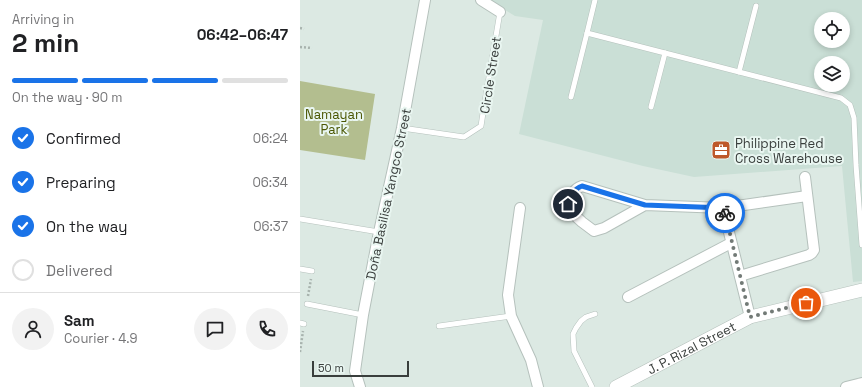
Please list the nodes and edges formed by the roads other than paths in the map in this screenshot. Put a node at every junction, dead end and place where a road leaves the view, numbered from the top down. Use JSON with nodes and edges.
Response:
{"nodes":[{"id":1,"x":425,"y":0,"type":"edge"},
{"id":2,"x":481,"y":0,"type":"edge"},
{"id":3,"x":595,"y":0,"type":"edge"},
{"id":4,"x":756,"y":6,"type":"dead end"},
{"id":5,"x":500,"y":12,"type":"joint"},
{"id":6,"x":587,"y":33,"type":"junction"},
{"id":7,"x":666,"y":53,"type":"junction"},
{"id":8,"x":739,"y":72,"type":"junction"},
{"id":9,"x":571,"y":97,"type":"dead end"},
{"id":10,"x":651,"y":107,"type":"dead end"},
{"id":11,"x":402,"y":128,"type":"junction"},
{"id":12,"x":805,"y":177,"type":"dead end"},
{"id":13,"x":807,"y":196,"type":"junction"},
{"id":14,"x":645,"y":205,"type":"junction"},
{"id":15,"x":520,"y":208,"type":"dead end"},
{"id":16,"x":724,"y":208,"type":"junction"},
{"id":17,"x":300,"y":219,"type":"edge"},
{"id":18,"x":379,"y":232,"type":"junction"},
{"id":19,"x":731,"y":243,"type":"junction"},
{"id":20,"x":862,"y":245,"type":"edge"},
{"id":21,"x":300,"y":269,"type":"edge"},
{"id":22,"x":312,"y":271,"type":"dead end"},
{"id":23,"x":740,"y":276,"type":"junction"},
{"id":24,"x":862,"y":290,"type":"edge"},
{"id":25,"x":628,"y":297,"type":"dead end"},
{"id":26,"x":307,"y":304,"type":"dead end"},
{"id":27,"x":595,"y":314,"type":"dead end"},
{"id":28,"x":363,"y":315,"type":"junction"},
{"id":29,"x":511,"y":316,"type":"junction"},
{"id":30,"x":750,"y":317,"type":"junction"},
{"id":31,"x":439,"y":326,"type":"dead end"},
{"id":32,"x":862,"y":383,"type":"edge"},
{"id":33,"x":360,"y":387,"type":"edge"},
{"id":34,"x":538,"y":387,"type":"edge"},
{"id":35,"x":592,"y":387,"type":"edge"},
{"id":36,"x":616,"y":387,"type":"edge"},
{"id":37,"x":846,"y":387,"type":"edge"}],
"edges":[{"from":1,"to":11,"type":"street","name":"Doña Basilisa Yangco Street"},
{"from":2,"to":5,"type":"street"},
{"from":3,"to":6,"type":"lane"},
{"from":4,"to":8,"type":"lane"},
{"from":5,"to":11,"type":"lane","name":"Circle Street"},
{"from":6,"to":7,"type":"lane"},
{"from":6,"to":9,"type":"lane"},
{"from":7,"to":8,"type":"lane"},
{"from":7,"to":10,"type":"lane"},
{"from":8,"to":20,"type":"lane"},
{"from":11,"to":18,"type":"street","name":"Doña Basilisa Yangco Street"},
{"from":12,"to":13,"type":"street"},
{"from":13,"to":16,"type":"street"},
{"from":13,"to":23,"type":"street"},
{"from":14,"to":14,"type":"street"},
{"from":14,"to":16,"type":"street"},
{"from":15,"to":29,"type":"street"},
{"from":16,"to":19,"type":"street"},
{"from":17,"to":18,"type":"lane"},
{"from":18,"to":28,"type":"street","name":"Doña Basilisa Yangco Street"},
{"from":19,"to":23,"type":"street"},
{"from":19,"to":25,"type":"street"},
{"from":21,"to":22,"type":"lane"},
{"from":23,"to":30,"type":"street"},
{"from":24,"to":30,"type":"street","name":"J. P. Rizal Street"},
{"from":26,"to":28,"type":"lane"},
{"from":27,"to":35,"type":"lane"},
{"from":28,"to":33,"type":"street","name":"Doña Basilisa Yangco Street"},
{"from":29,"to":31,"type":"lane"},
{"from":29,"to":34,"type":"street"},
{"from":30,"to":36,"type":"street","name":"J. P. Rizal Street"},
{"from":32,"to":37,"type":"street"}]}
